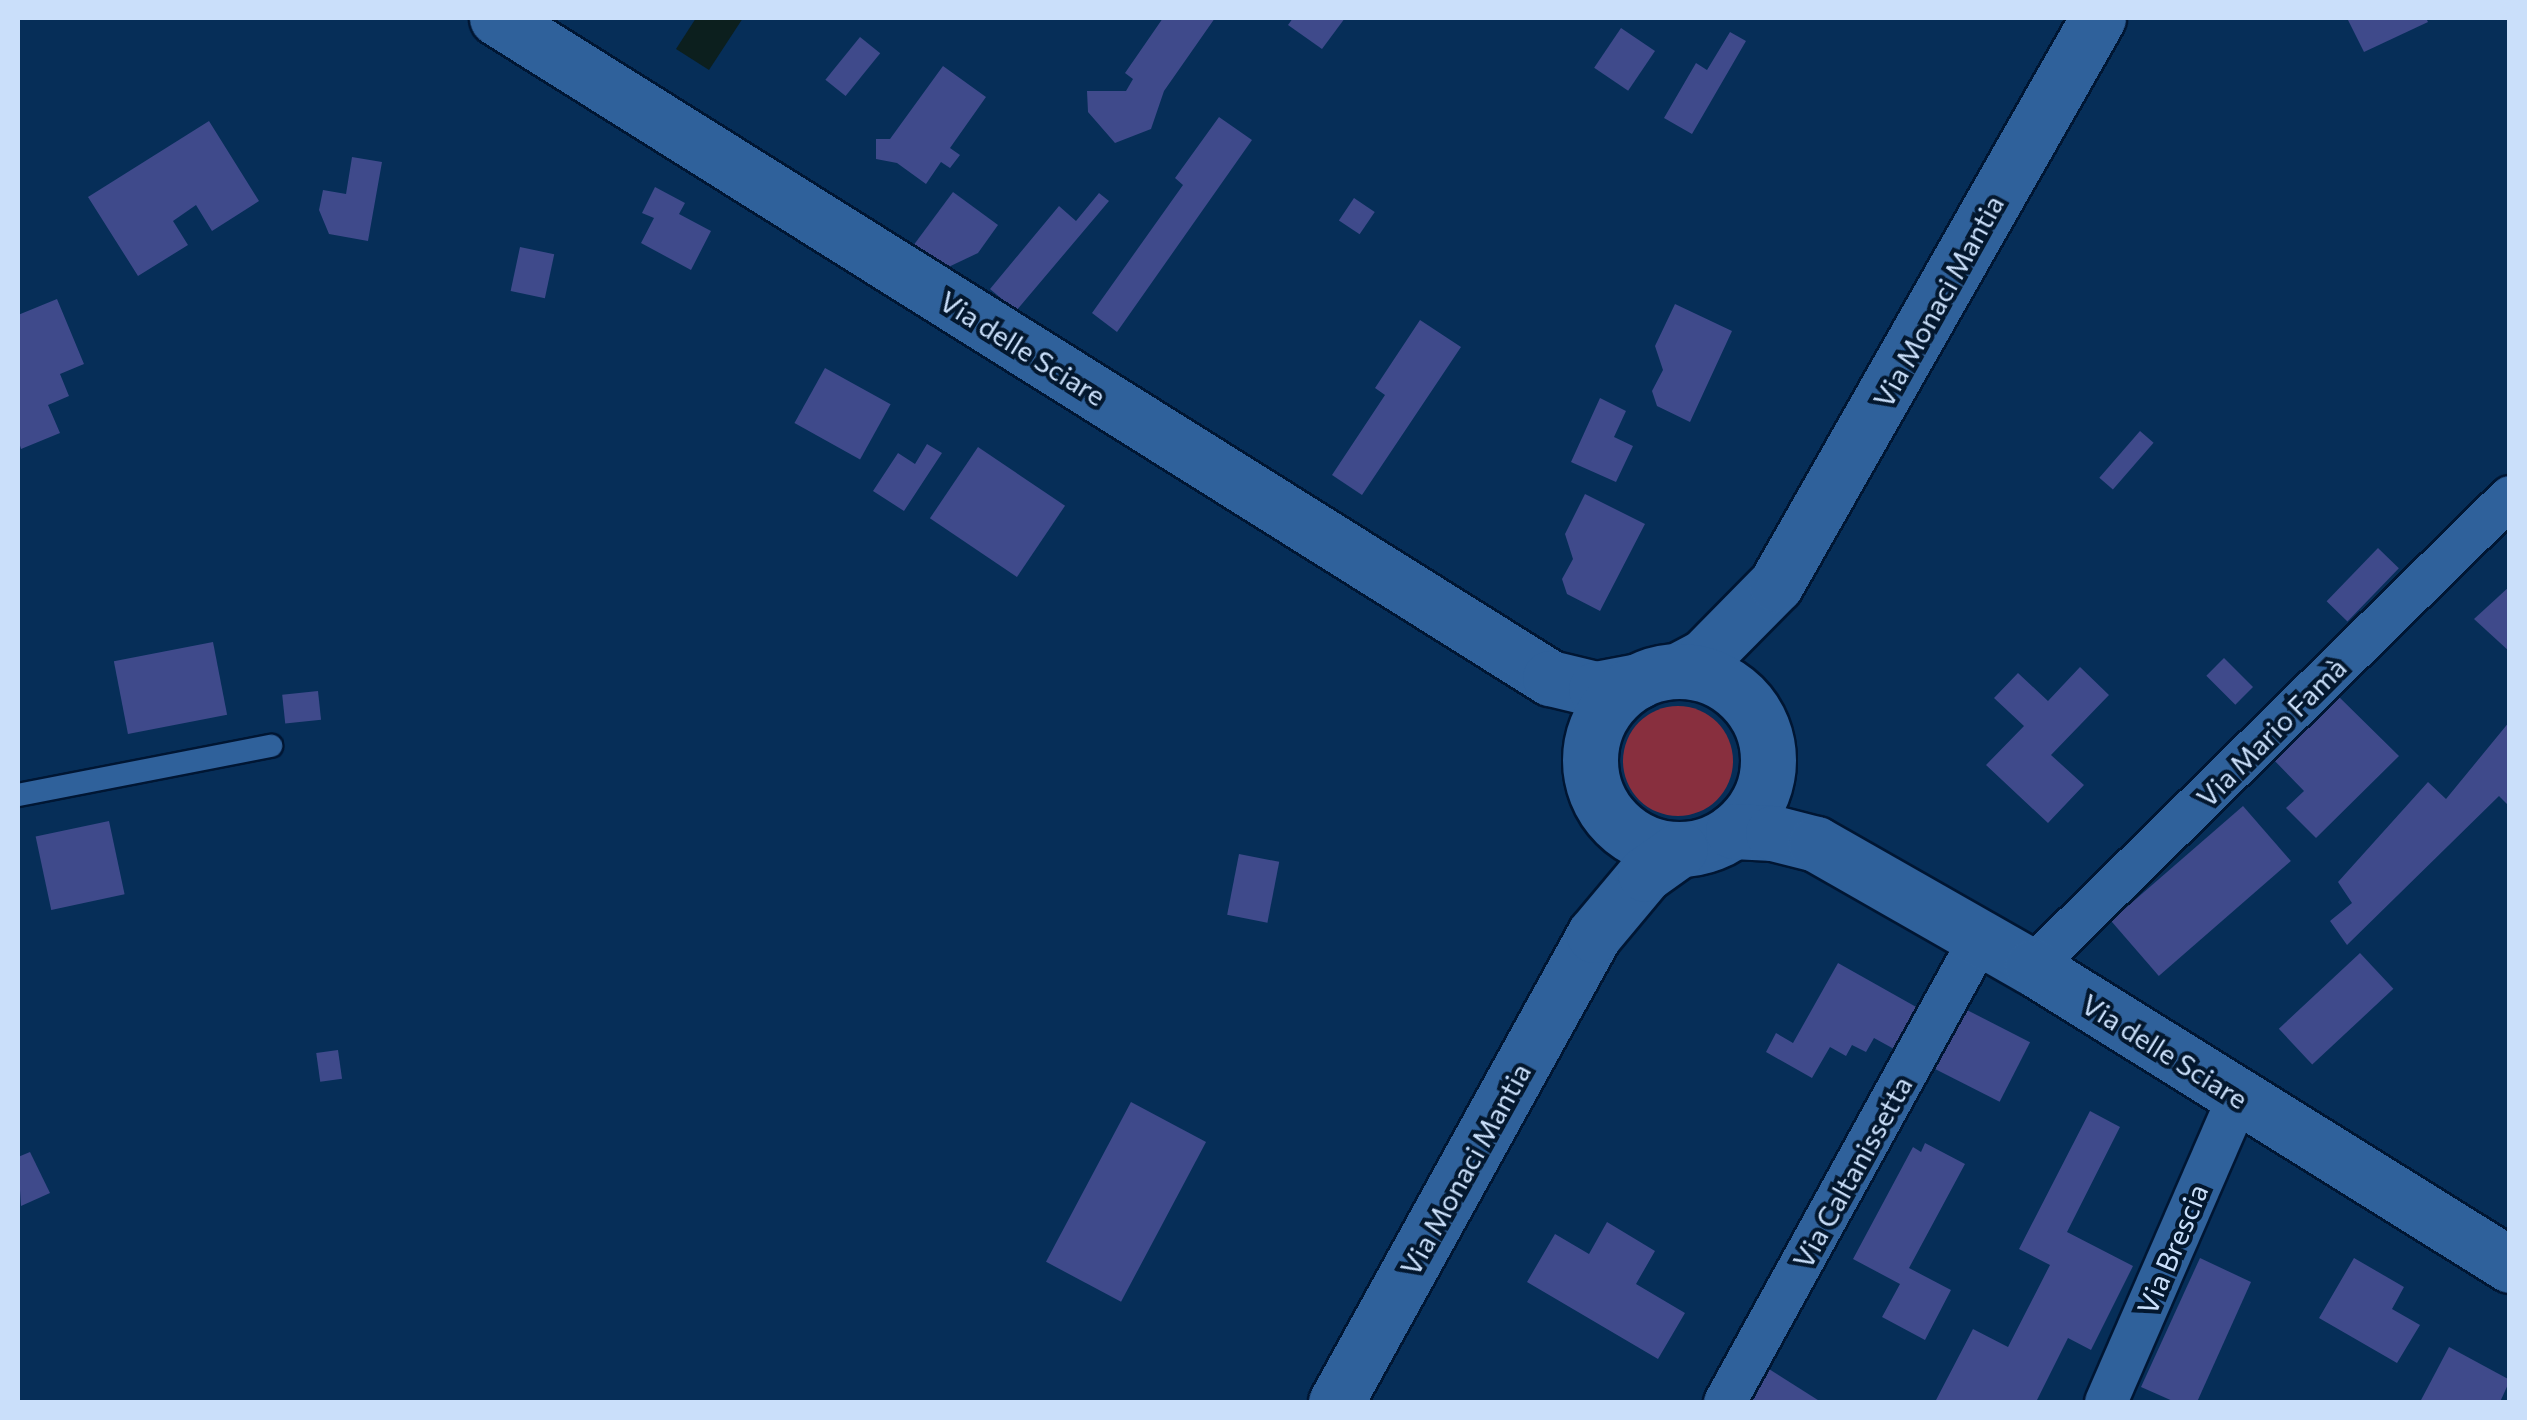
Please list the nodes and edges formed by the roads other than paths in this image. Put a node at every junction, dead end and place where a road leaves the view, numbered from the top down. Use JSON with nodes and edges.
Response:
{"nodes":[{"id":1,"x":497,"y":18,"type":"edge"},
{"id":2,"x":2098,"y":18,"type":"edge"},
{"id":3,"x":2510,"y":497,"type":"edge"},
{"id":4,"x":1776,"y":584,"type":"junction"},
{"id":5,"x":1658,"y":675,"type":"junction"},
{"id":6,"x":1550,"y":678,"type":"junction"},
{"id":7,"x":1764,"y":739,"type":"junction"},
{"id":8,"x":271,"y":746,"type":"dead end"},
{"id":9,"x":1590,"y":747,"type":"junction"},
{"id":10,"x":18,"y":794,"type":"edge"},
{"id":11,"x":1608,"y":813,"type":"junction"},
{"id":12,"x":1734,"y":831,"type":"junction"},
{"id":13,"x":1816,"y":844,"type":"junction"},
{"id":14,"x":1680,"y":849,"type":"junction"},
{"id":15,"x":1594,"y":935,"type":"junction"},
{"id":16,"x":1980,"y":941,"type":"junction"},
{"id":17,"x":2032,"y":967,"type":"junction"},
{"id":18,"x":2239,"y":1096,"type":"junction"},
{"id":19,"x":2510,"y":1265,"type":"edge"},
{"id":20,"x":1336,"y":1402,"type":"edge"},
{"id":21,"x":1725,"y":1402,"type":"edge"},
{"id":22,"x":2106,"y":1402,"type":"edge"}],
"edges":[{"from":1,"to":6,"type":"street","name":"Via delle Sciare"},
{"from":2,"to":4,"type":"street","name":"Via Monaci Mantia"},
{"from":3,"to":17,"type":"street","name":"Via Mario Famà"},
{"from":4,"to":5,"type":"street","name":"Via Monaci Mantia"},
{"from":4,"to":7,"type":"street","name":"Via Monaci Mantia"},
{"from":5,"to":6,"type":"street","name":"Via delle Sciare"},
{"from":5,"to":7,"type":"street"},
{"from":5,"to":9,"type":"street"},
{"from":6,"to":9,"type":"street","name":"Via delle Sciare"},
{"from":7,"to":12,"type":"street"},
{"from":7,"to":13,"type":"street","name":"Via delle Sciare"},
{"from":8,"to":10,"type":"lane"},
{"from":9,"to":11,"type":"street"},
{"from":11,"to":14,"type":"street"},
{"from":11,"to":15,"type":"street","name":"Via Monaci Mantia"},
{"from":12,"to":13,"type":"street","name":"Via delle Sciare"},
{"from":12,"to":14,"type":"street"},
{"from":13,"to":16,"type":"street","name":"Via delle Sciare"},
{"from":14,"to":15,"type":"street","name":"Via Monaci Mantia"},
{"from":15,"to":20,"type":"street","name":"Via Monaci Mantia"},
{"from":16,"to":17,"type":"street","name":"Via delle Sciare"},
{"from":16,"to":21,"type":"street","name":"Via Caltanissetta"},
{"from":17,"to":18,"type":"street","name":"Via delle Sciare"},
{"from":18,"to":19,"type":"street","name":"Via delle Sciare"},
{"from":18,"to":22,"type":"street","name":"Via Brescia"}]}
